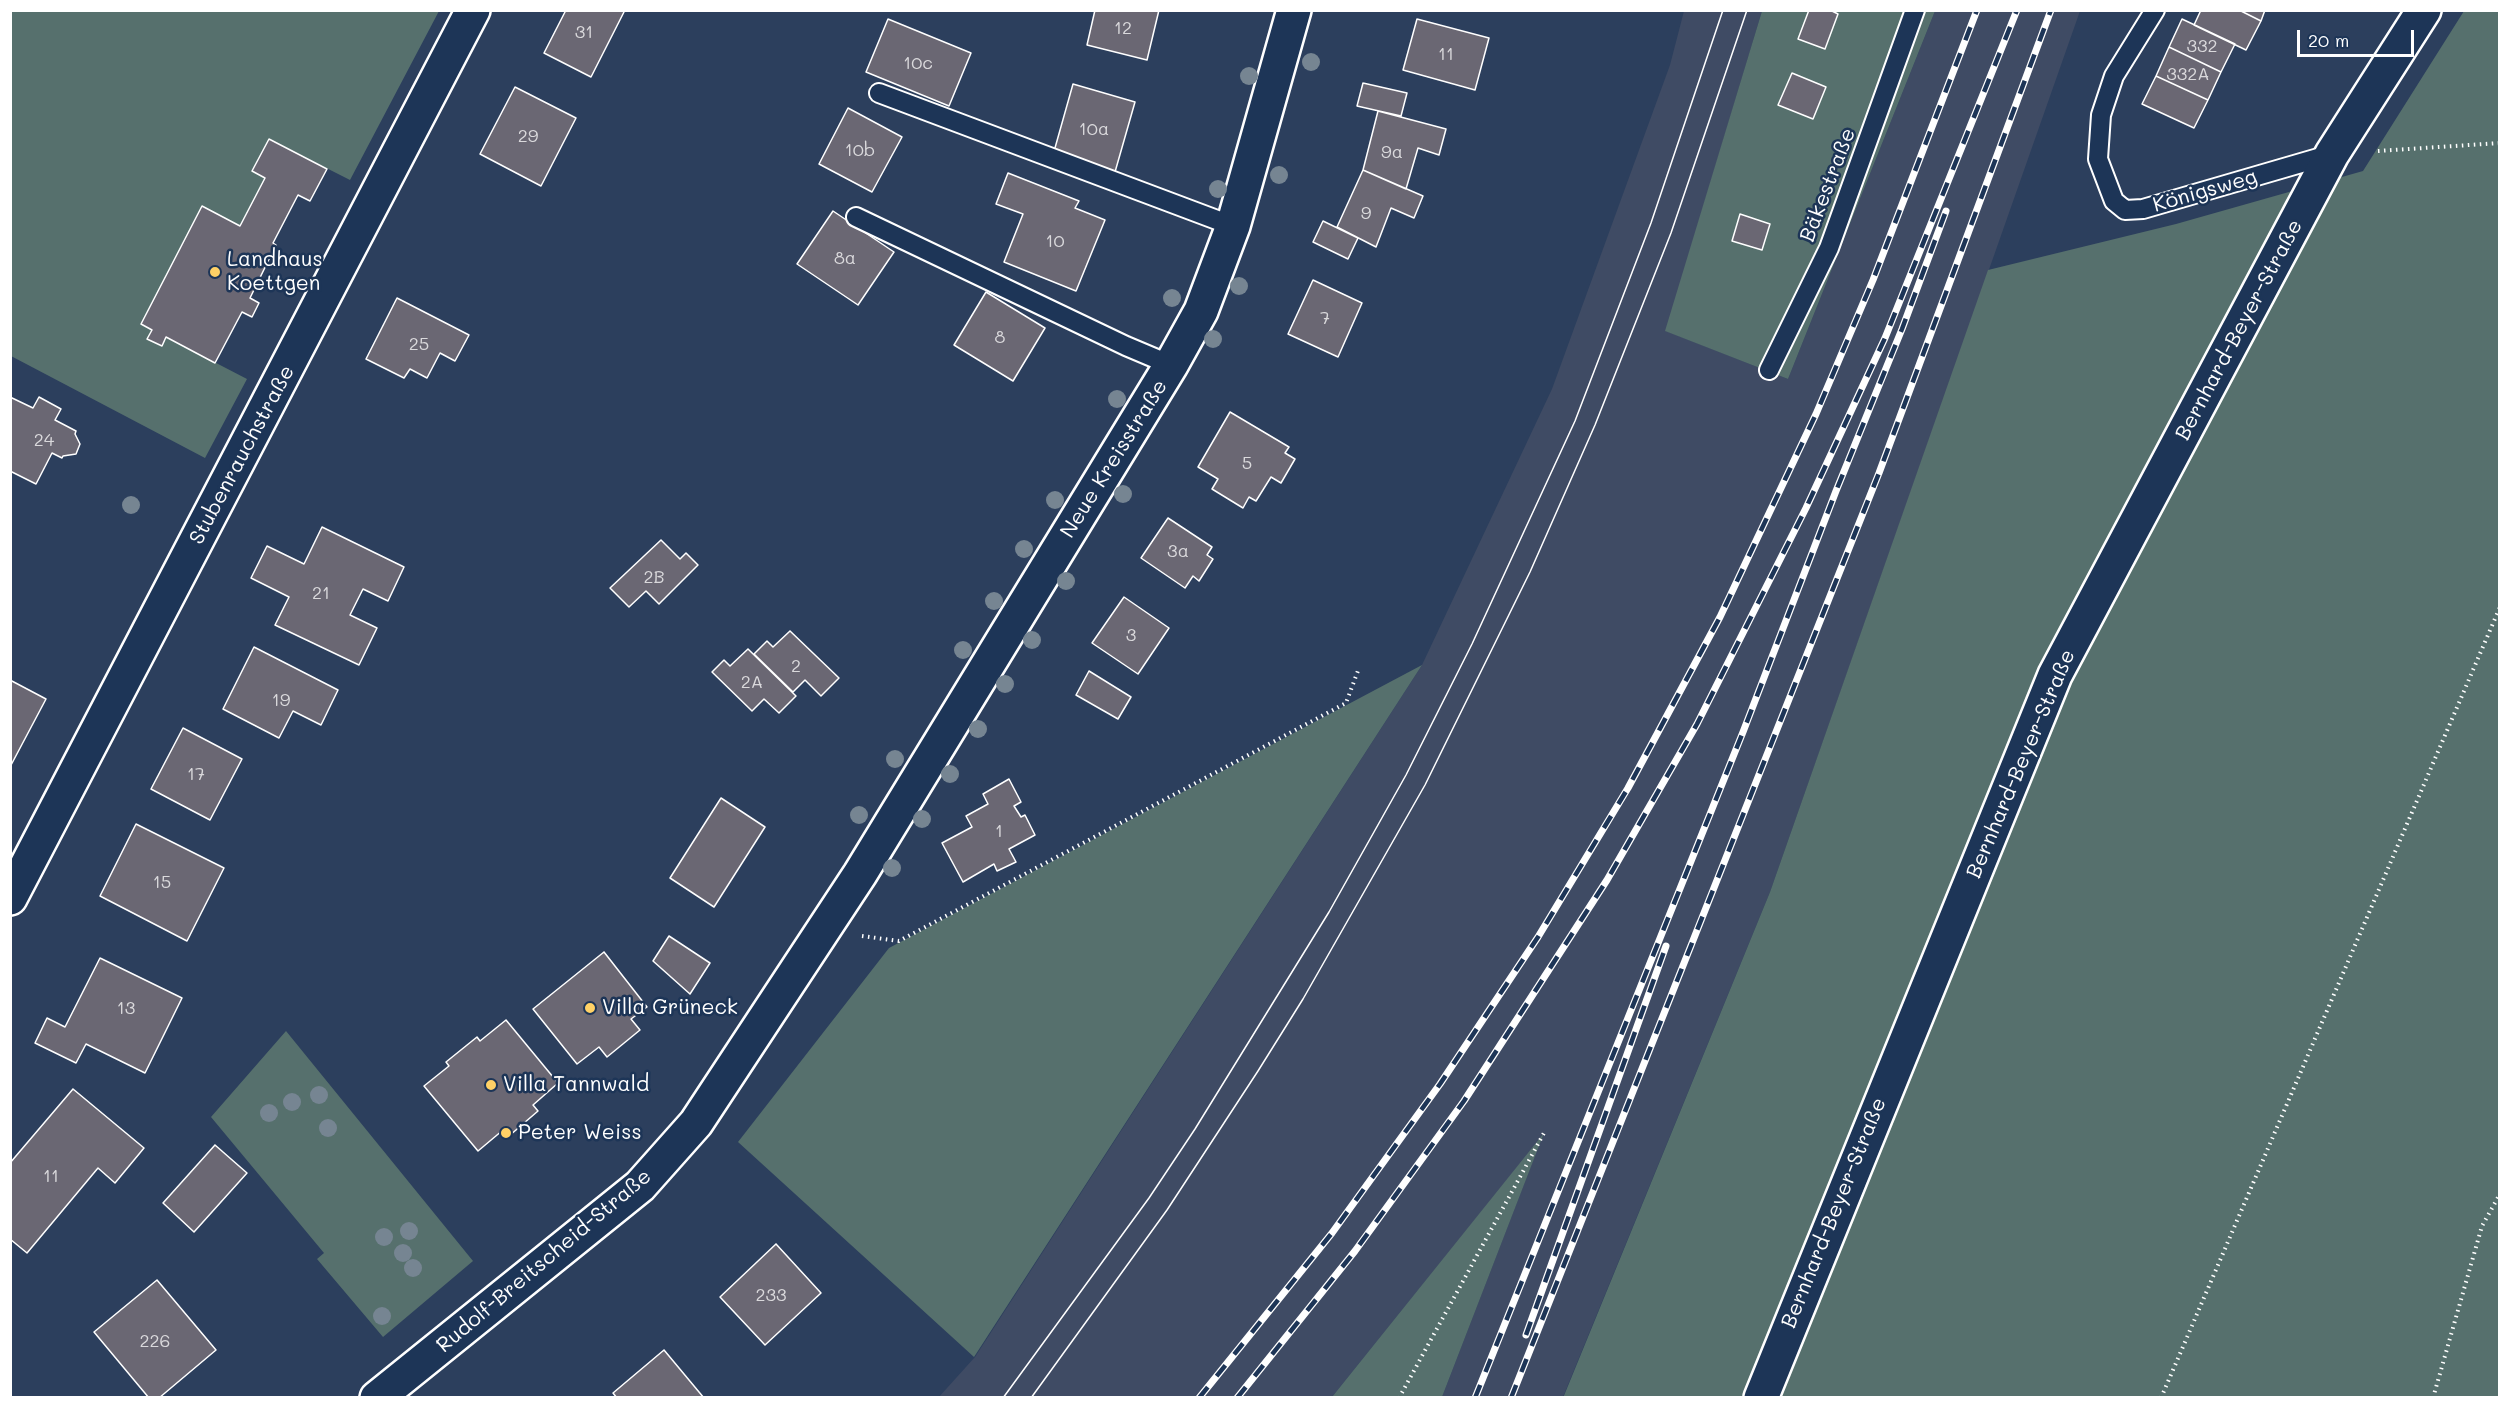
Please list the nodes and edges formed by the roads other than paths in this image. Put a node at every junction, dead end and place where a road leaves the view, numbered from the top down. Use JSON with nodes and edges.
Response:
{"nodes":[{"id":1,"x":473,"y":10,"type":"edge"},
{"id":2,"x":1294,"y":10,"type":"edge"},
{"id":3,"x":1915,"y":10,"type":"edge"},
{"id":4,"x":2155,"y":10,"type":"edge"},
{"id":5,"x":2424,"y":10,"type":"edge"},
{"id":6,"x":879,"y":93,"type":"dead end"},
{"id":7,"x":2332,"y":154,"type":"junction"},
{"id":8,"x":856,"y":217,"type":"dead end"},
{"id":9,"x":1233,"y":226,"type":"junction"},
{"id":10,"x":1171,"y":365,"type":"junction"},
{"id":11,"x":1769,"y":370,"type":"dead end"},
{"id":12,"x":860,"y":874,"type":"joint"},
{"id":13,"x":10,"y":898,"type":"edge"},
{"id":14,"x":376,"y":1398,"type":"edge"},
{"id":15,"x":1761,"y":1398,"type":"edge"}],
"edges":[{"from":1,"to":13,"type":"street","name":"Stubenrauchstraße"},
{"from":2,"to":9,"type":"street","name":"Neue Kreisstraße"},
{"from":3,"to":11,"type":"lane","name":"Bäkestraße"},
{"from":4,"to":7,"type":"lane","name":"Königsweg"},
{"from":5,"to":7,"type":"street"},
{"from":6,"to":9,"type":"lane"},
{"from":7,"to":15,"type":"street","name":"Bernhard-Beyer-Straße"},
{"from":8,"to":10,"type":"lane"},
{"from":9,"to":10,"type":"street","name":"Neue Kreisstraße"},
{"from":10,"to":12,"type":"street","name":"Neue Kreisstraße"},
{"from":12,"to":14,"type":"street","name":"Rudolf-Breitscheid-Straße"}]}
